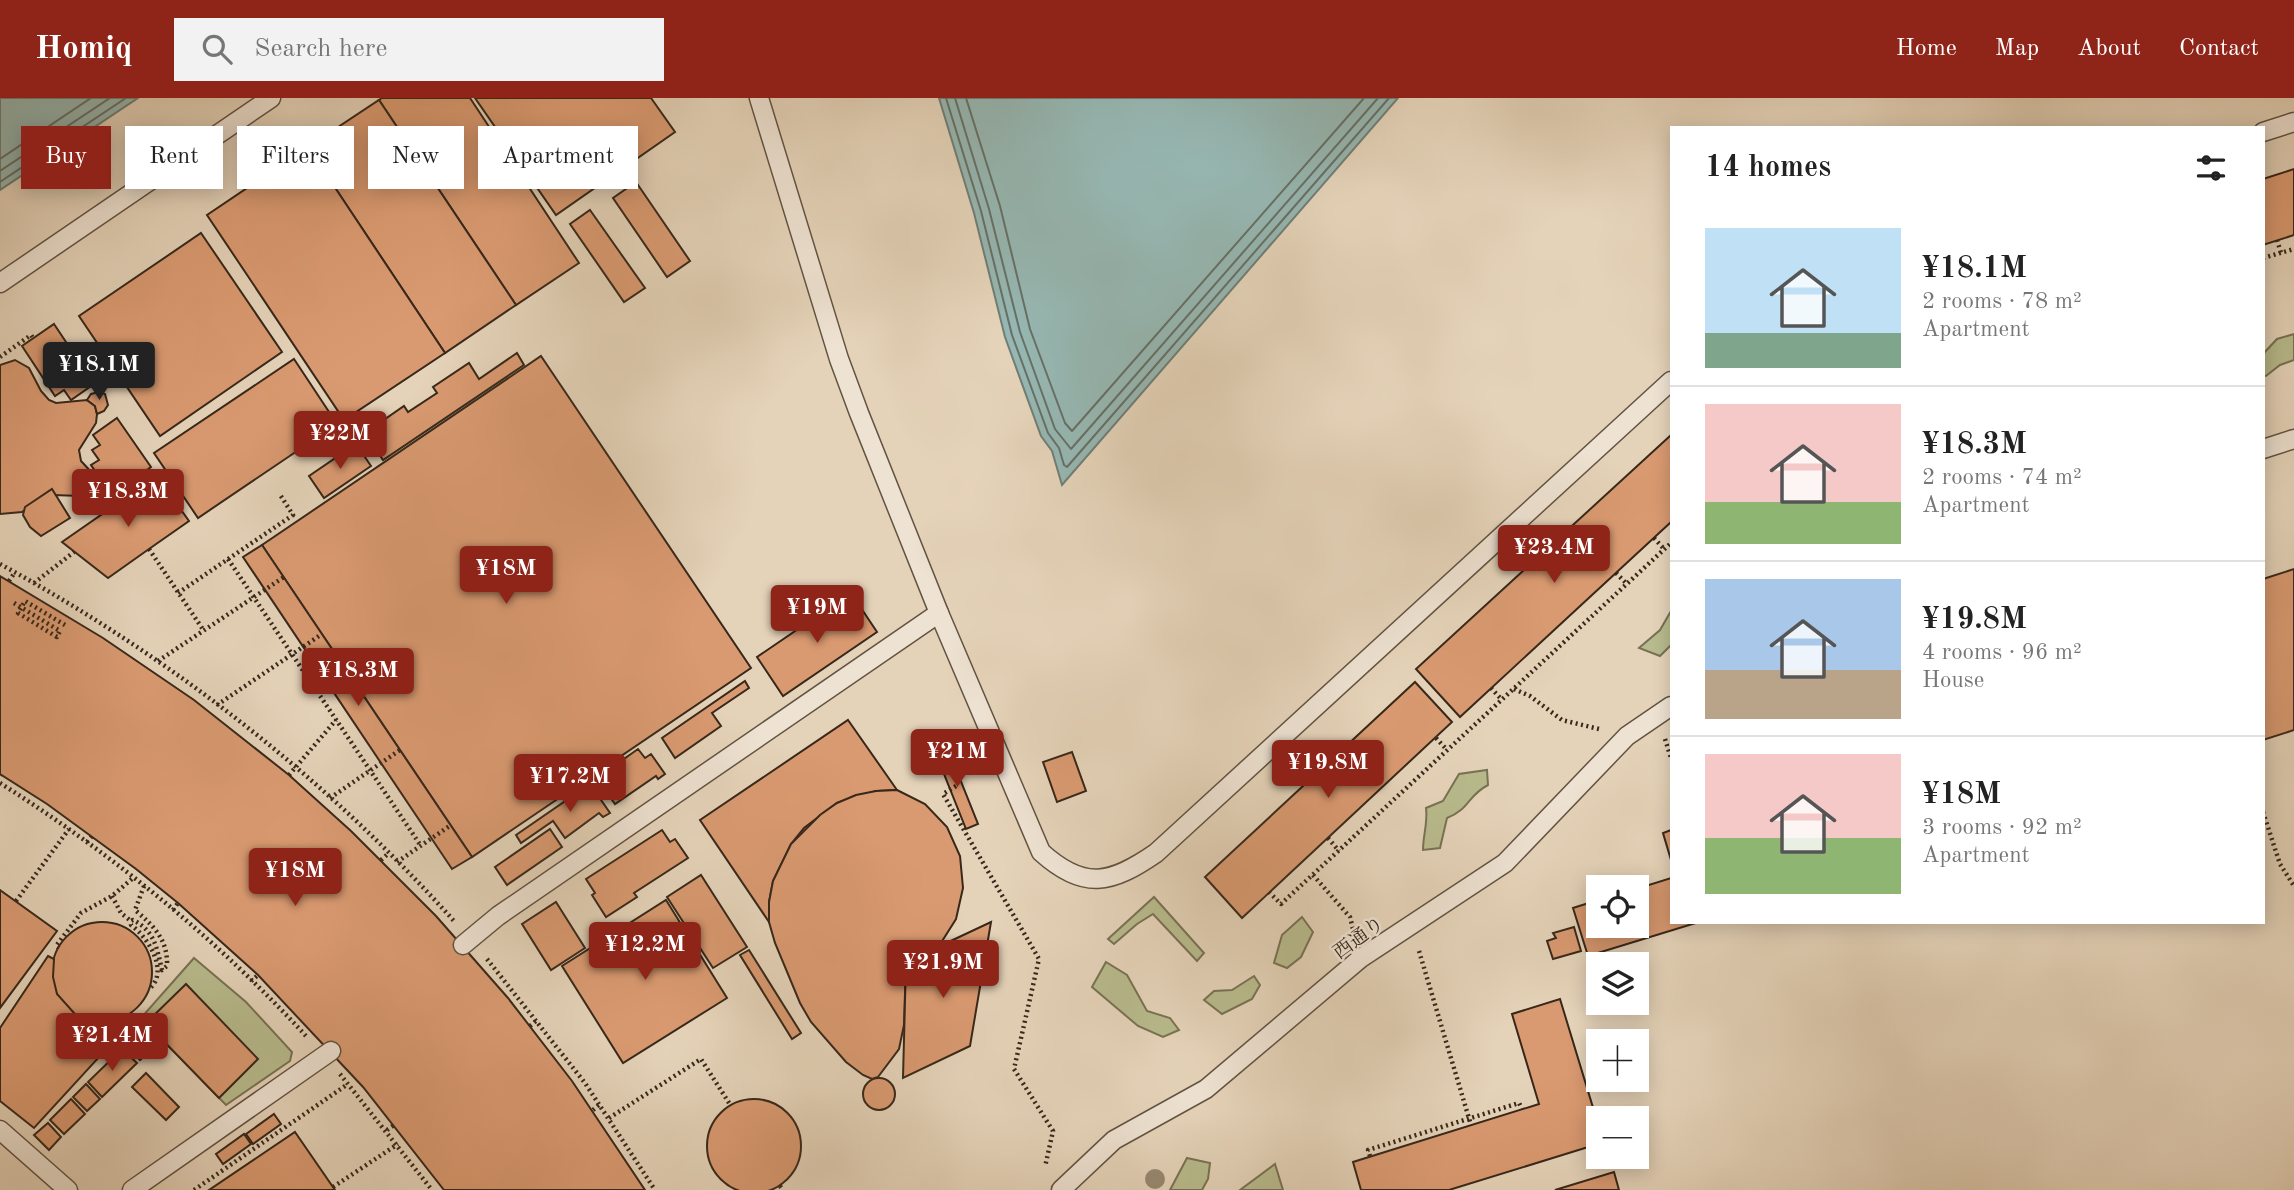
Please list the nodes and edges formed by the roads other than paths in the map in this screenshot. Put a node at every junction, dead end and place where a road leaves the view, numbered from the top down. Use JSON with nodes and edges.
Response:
{"nodes":[{"id":1,"x":271,"y":98,"type":"edge"},
{"id":2,"x":759,"y":98,"type":"edge"},
{"id":3,"x":2294,"y":122,"type":"edge"},
{"id":4,"x":2265,"y":131,"type":"edge"},
{"id":5,"x":0,"y":283,"type":"edge"},
{"id":6,"x":1670,"y":383,"type":"edge"},
{"id":7,"x":2294,"y":439,"type":"edge"},
{"id":8,"x":2265,"y":448,"type":"edge"},
{"id":9,"x":939,"y":613,"type":"junction"},
{"id":10,"x":1670,"y":707,"type":"edge"},
{"id":11,"x":466,"y":942,"type":"road end"},
{"id":12,"x":327,"y":1053,"type":"road end"},
{"id":13,"x":0,"y":1130,"type":"edge"},
{"id":14,"x":68,"y":1190,"type":"edge"},
{"id":15,"x":132,"y":1190,"type":"edge"},
{"id":16,"x":1060,"y":1190,"type":"edge"}],
"edges":[{"from":1,"to":5,"type":"lane"},
{"from":2,"to":9,"type":"lane"},
{"from":3,"to":4,"type":"lane"},
{"from":6,"to":9,"type":"lane"},
{"from":7,"to":8,"type":"lane"},
{"from":9,"to":11,"type":"lane"},
{"from":10,"to":16,"type":"lane","name":"西通り"},
{"from":12,"to":15,"type":"lane"},
{"from":13,"to":14,"type":"lane"}]}
